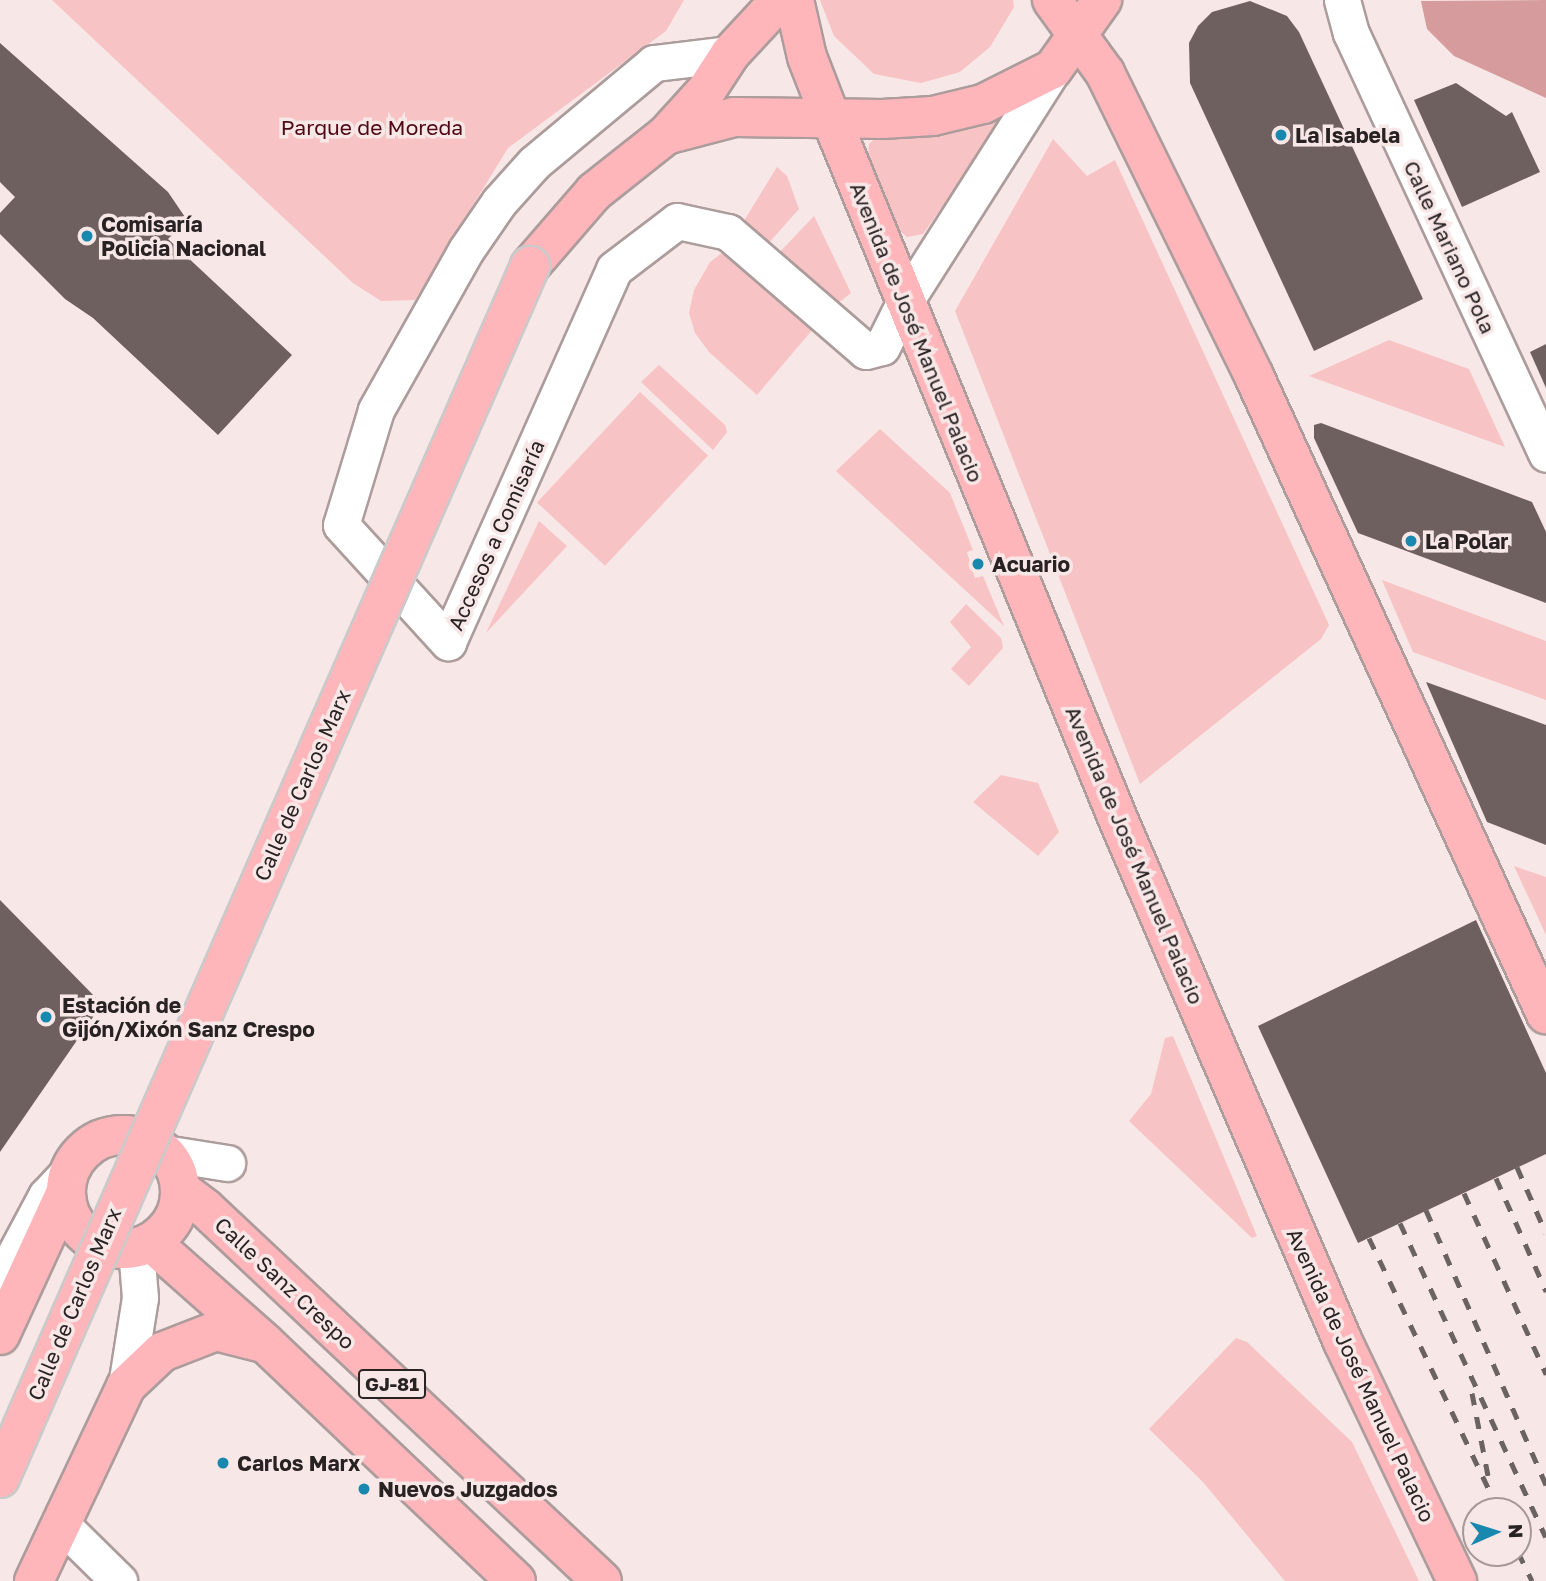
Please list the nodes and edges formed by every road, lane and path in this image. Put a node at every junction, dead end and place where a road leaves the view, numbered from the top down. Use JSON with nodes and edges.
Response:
{"nodes":[{"id":1,"x":780,"y":0,"type":"edge"},
{"id":2,"x":794,"y":0,"type":"edge"},
{"id":3,"x":1052,"y":0,"type":"edge"},
{"id":4,"x":1102,"y":0,"type":"edge"},
{"id":5,"x":1342,"y":0,"type":"edge"},
{"id":6,"x":1077,"y":30,"type":"junction"},
{"id":7,"x":730,"y":54,"type":"junction"},
{"id":8,"x":1053,"y":69,"type":"junction"},
{"id":9,"x":832,"y":121,"type":"junction"},
{"id":10,"x":666,"y":135,"type":"junction"},
{"id":11,"x":904,"y":303,"type":"junction"},
{"id":12,"x":1544,"y":442,"type":"edge"},
{"id":13,"x":1546,"y":1014,"type":"edge"},
{"id":14,"x":164,"y":1153,"type":"junction"},
{"id":15,"x":227,"y":1163,"type":"dead end"},
{"id":16,"x":67,"y":1183,"type":"junction"},
{"id":17,"x":181,"y":1190,"type":"junction"},
{"id":18,"x":144,"y":1245,"type":"junction"},
{"id":19,"x":0,"y":1282,"type":"edge"},
{"id":20,"x":0,"y":1335,"type":"edge"},
{"id":21,"x":265,"y":1343,"type":"junction"},
{"id":22,"x":126,"y":1386,"type":"junction"},
{"id":23,"x":0,"y":1478,"type":"edge"},
{"id":24,"x":60,"y":1523,"type":"junction"},
{"id":25,"x":34,"y":1581,"type":"edge"},
{"id":26,"x":119,"y":1581,"type":"edge"},
{"id":27,"x":516,"y":1581,"type":"edge"},
{"id":28,"x":602,"y":1581,"type":"edge"},
{"id":29,"x":1457,"y":1581,"type":"edge"}],
"edges":[{"from":1,"to":7,"type":"main road","name":"Calle de Carlos Marx"},
{"from":2,"to":9,"type":"main road","name":"Avenida de José Manuel Palacio"},
{"from":3,"to":6,"type":"main road"},
{"from":4,"to":6,"type":"main road"},
{"from":5,"to":12,"type":"street","name":"Calle Mariano Pola"},
{"from":6,"to":8,"type":"main road"},
{"from":6,"to":13,"type":"main road"},
{"from":7,"to":10,"type":"main road","name":"Calle de Carlos Marx"},
{"from":7,"to":11,"type":"street","name":"Accesos a Comisaría"},
{"from":8,"to":9,"type":"main road","name":"Calle de Carlos Marx"},
{"from":8,"to":11,"type":"street"},
{"from":9,"to":10,"type":"main road","name":"Calle de Carlos Marx"},
{"from":9,"to":11,"type":"main road","name":"Avenida de José Manuel Palacio"},
{"from":10,"to":23,"type":"main road","name":"Calle de Carlos Marx","bridge":true},
{"from":11,"to":29,"type":"main road","name":"Avenida de José Manuel Palacio"},
{"from":14,"to":15,"type":"street"},
{"from":14,"to":16,"type":"main road"},
{"from":14,"to":17,"type":"main road"},
{"from":16,"to":18,"type":"main road"},
{"from":16,"to":19,"type":"street"},
{"from":16,"to":20,"type":"main road"},
{"from":17,"to":18,"type":"main road"},
{"from":17,"to":28,"type":"main road","name":"Calle Sanz Crespo","number":"GJ-81"},
{"from":18,"to":21,"type":"main road","number":"GJ-81"},
{"from":18,"to":22,"type":"street"},
{"from":21,"to":22,"type":"main road"},
{"from":21,"to":27,"type":"main road","number":"GJ-81"},
{"from":22,"to":24,"type":"main road"},
{"from":24,"to":25,"type":"main road"},
{"from":24,"to":26,"type":"street"}]}
